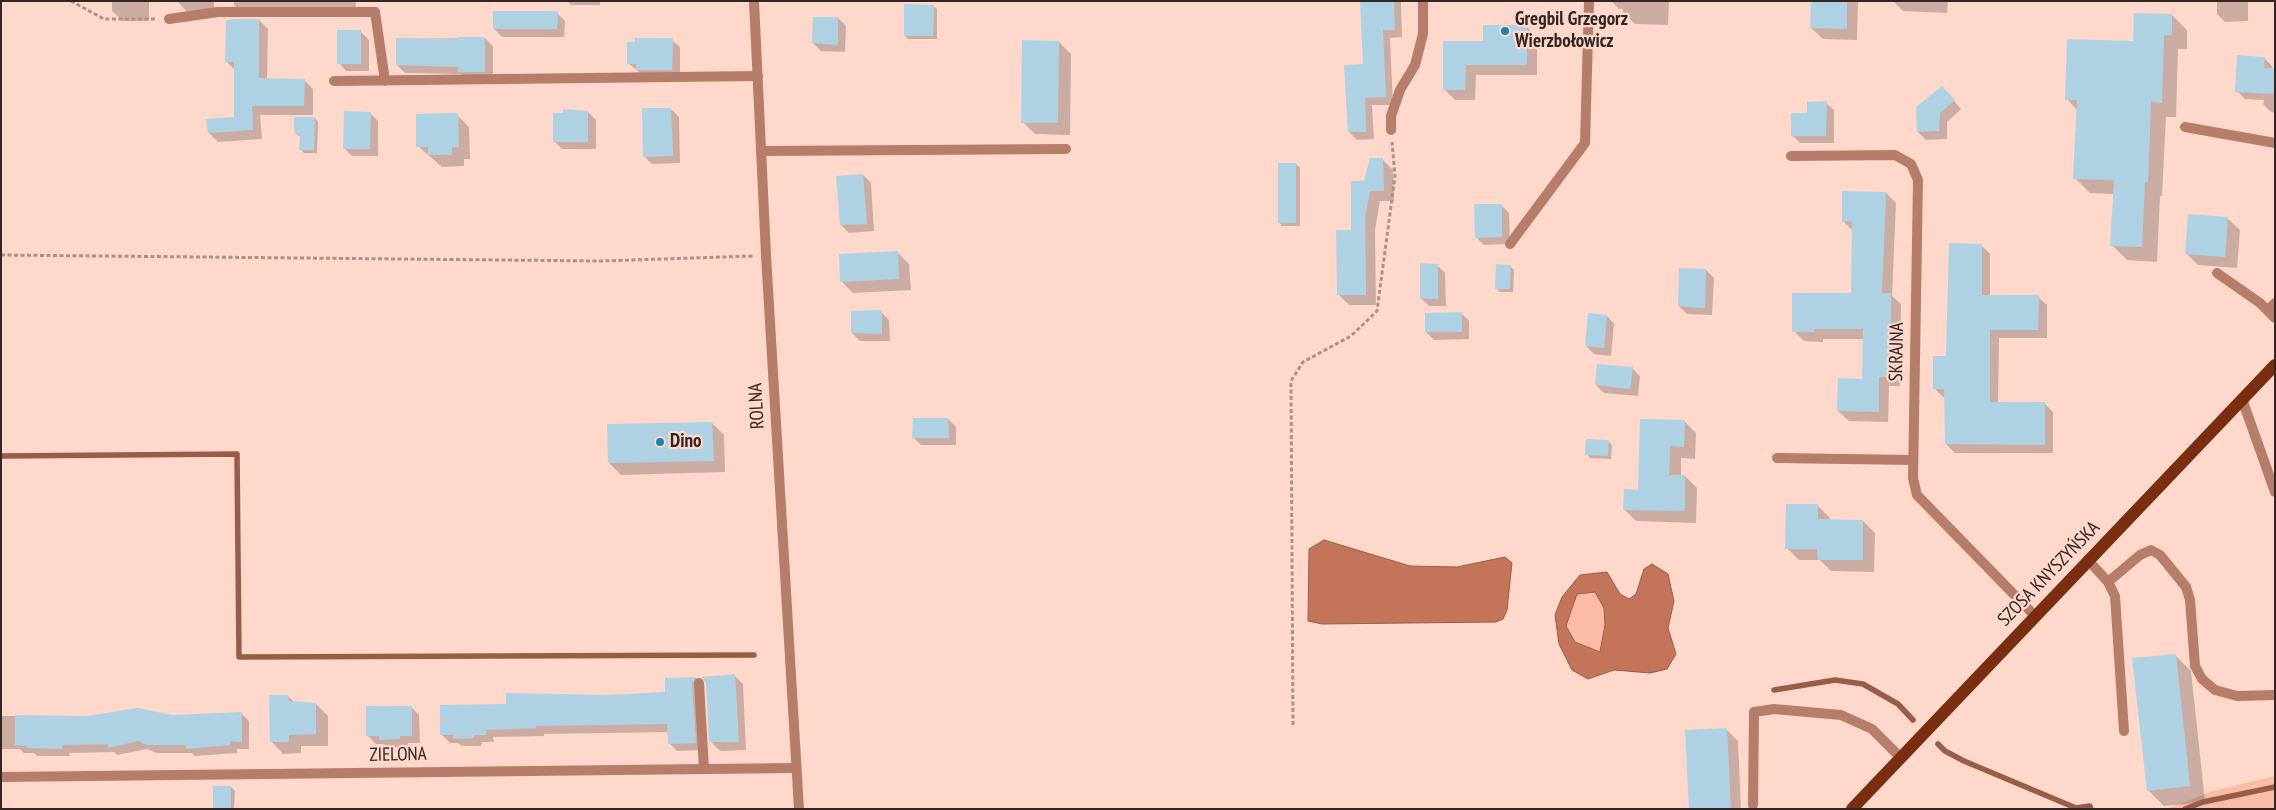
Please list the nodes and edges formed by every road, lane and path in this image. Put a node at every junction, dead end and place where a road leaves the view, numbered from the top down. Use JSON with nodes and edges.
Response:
{"nodes":[{"id":1,"x":71,"y":1,"type":"edge"},
{"id":2,"x":754,"y":1,"type":"edge"},
{"id":3,"x":1422,"y":1,"type":"edge"},
{"id":4,"x":1588,"y":1,"type":"edge"},
{"id":5,"x":169,"y":18,"type":"joint"},
{"id":6,"x":758,"y":76,"type":"junction"},
{"id":7,"x":385,"y":81,"type":"junction"},
{"id":8,"x":334,"y":82,"type":"dead end"},
{"id":9,"x":2185,"y":127,"type":"dead end"},
{"id":10,"x":1392,"y":130,"type":"joint"},
{"id":11,"x":2275,"y":144,"type":"edge"},
{"id":12,"x":1066,"y":149,"type":"dead end"},
{"id":13,"x":761,"y":151,"type":"junction"},
{"id":14,"x":1791,"y":156,"type":"dead end"},
{"id":15,"x":1510,"y":244,"type":"dead end"},
{"id":16,"x":1,"y":255,"type":"edge"},
{"id":17,"x":766,"y":256,"type":"junction"},
{"id":18,"x":2217,"y":273,"type":"dead end"},
{"id":19,"x":2272,"y":310,"type":"edge"},
{"id":20,"x":2275,"y":365,"type":"edge"},
{"id":21,"x":2242,"y":399,"type":"junction"},
{"id":22,"x":1777,"y":458,"type":"dead end"},
{"id":23,"x":1913,"y":460,"type":"junction"},
{"id":24,"x":2275,"y":492,"type":"edge"},
{"id":25,"x":2088,"y":560,"type":"junction"},
{"id":26,"x":2108,"y":582,"type":"junction"},
{"id":27,"x":2035,"y":616,"type":"junction"},
{"id":28,"x":699,"y":683,"type":"dead end"},
{"id":29,"x":2275,"y":695,"type":"edge"},
{"id":30,"x":1293,"y":725,"type":"dead end"},
{"id":31,"x":2124,"y":730,"type":"dead end"},
{"id":32,"x":1901,"y":758,"type":"junction"},
{"id":33,"x":796,"y":768,"type":"junction"},
{"id":34,"x":704,"y":769,"type":"junction"},
{"id":35,"x":1,"y":777,"type":"edge"},
{"id":36,"x":1753,"y":805,"type":"dead end"},
{"id":37,"x":799,"y":809,"type":"edge"},
{"id":38,"x":1852,"y":809,"type":"edge"}],
"edges":[{"from":1,"to":5,"type":"path"},
{"from":2,"to":6,"type":"street","name":"ROLNA"},
{"from":3,"to":10,"type":"street"},
{"from":4,"to":15,"type":"street"},
{"from":5,"to":7,"type":"street"},
{"from":6,"to":7,"type":"street"},
{"from":6,"to":13,"type":"street","name":"ROLNA"},
{"from":7,"to":8,"type":"street"},
{"from":9,"to":11,"type":"street"},
{"from":10,"to":30,"type":"path"},
{"from":12,"to":13,"type":"street"},
{"from":13,"to":17,"type":"street","name":"ROLNA"},
{"from":14,"to":23,"type":"street","name":"SKRAJNA"},
{"from":16,"to":17,"type":"path"},
{"from":17,"to":33,"type":"street","name":"ROLNA"},
{"from":18,"to":19,"type":"street"},
{"from":20,"to":21,"type":"main road","name":"SZOSA KNYSZYŃSKA"},
{"from":21,"to":24,"type":"street"},
{"from":21,"to":25,"type":"main road","name":"SZOSA KNYSZYŃSKA"},
{"from":22,"to":23,"type":"street"},
{"from":23,"to":27,"type":"street","name":"SKRAJNA"},
{"from":25,"to":26,"type":"street"},
{"from":25,"to":27,"type":"main road","name":"SZOSA KNYSZYŃSKA"},
{"from":26,"to":29,"type":"street"},
{"from":26,"to":31,"type":"street"},
{"from":27,"to":32,"type":"main road","name":"SZOSA KNYSZYŃSKA"},
{"from":28,"to":34,"type":"street"},
{"from":32,"to":36,"type":"street"},
{"from":32,"to":38,"type":"main road","name":"SZOSA KNYSZYŃSKA"},
{"from":33,"to":34,"type":"street","name":"ZIELONA"},
{"from":33,"to":37,"type":"street","name":"ROLNA"},
{"from":34,"to":35,"type":"street","name":"ZIELONA"}]}
